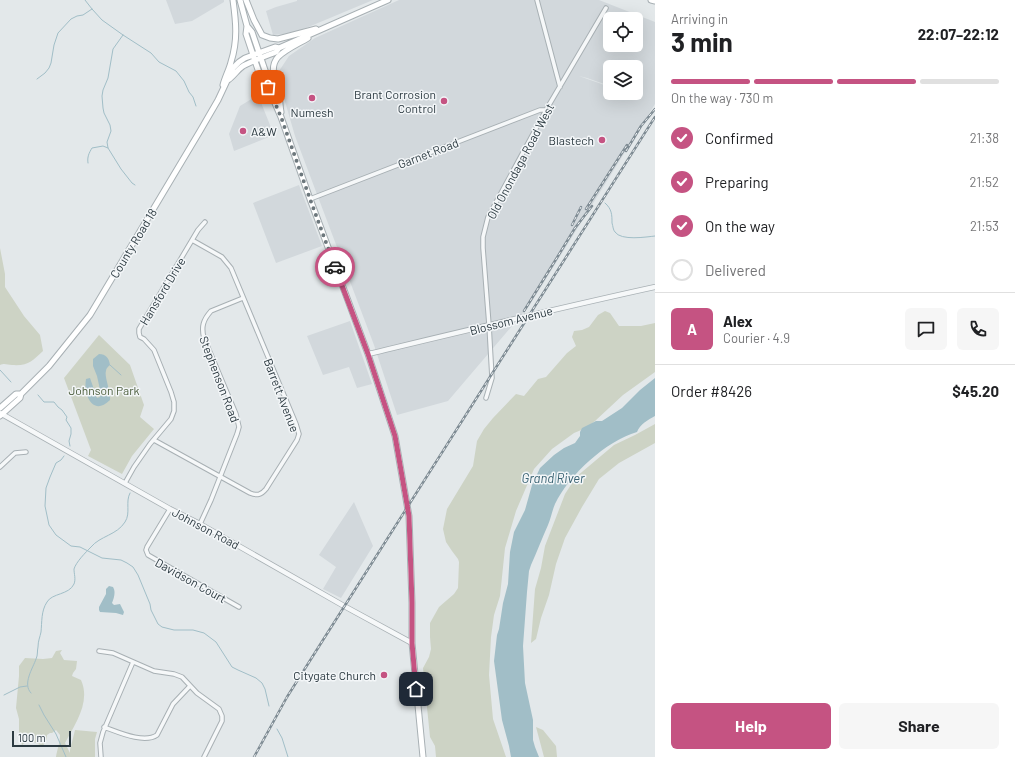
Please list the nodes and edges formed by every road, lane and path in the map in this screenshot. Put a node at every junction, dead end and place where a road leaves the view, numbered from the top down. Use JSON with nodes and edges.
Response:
{"nodes":[{"id":1,"x":232,"y":0,"type":"edge"},
{"id":2,"x":240,"y":0,"type":"edge"},
{"id":3,"x":246,"y":0,"type":"edge"},
{"id":4,"x":388,"y":0,"type":"edge"},
{"id":5,"x":537,"y":0,"type":"edge"},
{"id":6,"x":651,"y":0,"type":"edge"},
{"id":7,"x":655,"y":1,"type":"edge"},
{"id":8,"x":606,"y":8,"type":"dead end"},
{"id":9,"x":247,"y":26,"type":"junction"},
{"id":10,"x":328,"y":26,"type":"junction"},
{"id":11,"x":253,"y":55,"type":"junction"},
{"id":12,"x":260,"y":56,"type":"junction"},
{"id":13,"x":255,"y":61,"type":"junction"},
{"id":14,"x":228,"y":80,"type":"junction"},
{"id":15,"x":268,"y":87,"type":"junction"},
{"id":16,"x":560,"y":87,"type":"junction"},
{"id":17,"x":217,"y":102,"type":"junction"},
{"id":18,"x":546,"y":110,"type":"junction"},
{"id":19,"x":281,"y":117,"type":"junction"},
{"id":20,"x":310,"y":199,"type":"junction"},
{"id":21,"x":205,"y":222,"type":"dead end"},
{"id":22,"x":192,"y":240,"type":"junction"},
{"id":23,"x":655,"y":287,"type":"edge"},
{"id":24,"x":243,"y":298,"type":"junction"},
{"id":25,"x":489,"y":326,"type":"junction"},
{"id":26,"x":368,"y":354,"type":"junction"},
{"id":27,"x":21,"y":394,"type":"junction"},
{"id":28,"x":486,"y":398,"type":"dead end"},
{"id":29,"x":0,"y":408,"type":"edge"},
{"id":30,"x":0,"y":414,"type":"edge"},
{"id":31,"x":154,"y":440,"type":"junction"},
{"id":32,"x":26,"y":452,"type":"dead end"},
{"id":33,"x":0,"y":466,"type":"edge"},
{"id":34,"x":220,"y":477,"type":"junction"},
{"id":35,"x":125,"y":483,"type":"junction"},
{"id":36,"x":170,"y":509,"type":"junction"},
{"id":37,"x":200,"y":524,"type":"junction"},
{"id":38,"x":239,"y":607,"type":"dead end"},
{"id":39,"x":412,"y":643,"type":"junction"},
{"id":40,"x":99,"y":651,"type":"dead end"},
{"id":41,"x":133,"y":662,"type":"junction"},
{"id":42,"x":190,"y":686,"type":"junction"},
{"id":43,"x":104,"y":727,"type":"junction"},
{"id":44,"x":100,"y":757,"type":"edge"},
{"id":45,"x":204,"y":757,"type":"edge"},
{"id":46,"x":423,"y":757,"type":"edge"}],
"edges":[{"from":1,"to":17,"type":"main road"},
{"from":2,"to":9,"type":"main road"},
{"from":3,"to":10,"type":"main road"},
{"from":4,"to":10,"type":"main road","name":"County Road 18"},
{"from":5,"to":16,"type":"street"},
{"from":6,"to":7,"type":"main road"},
{"from":8,"to":16,"type":"street","name":"Old Onondaga Road West"},
{"from":9,"to":11,"type":"main road"},
{"from":9,"to":12,"type":"main road"},
{"from":10,"to":12,"type":"main road","name":"County Road 18"},
{"from":10,"to":19,"type":"main road"},
{"from":11,"to":12,"type":"main road","name":"County Road 18"},
{"from":11,"to":13,"type":"main road"},
{"from":11,"to":14,"type":"main road","name":"County Road 18"},
{"from":12,"to":13,"type":"main road","name":"County Road 18"},
{"from":12,"to":15,"type":"main road"},
{"from":13,"to":14,"type":"main road","name":"County Road 18"},
{"from":13,"to":15,"type":"main road"},
{"from":14,"to":17,"type":"main road","name":"County Road 18"},
{"from":15,"to":19,"type":"main road"},
{"from":16,"to":18,"type":"street","name":"Old Onondaga Road West"},
{"from":17,"to":27,"type":"main road","name":"County Road 18"},
{"from":18,"to":20,"type":"street","name":"Garnet Road"},
{"from":18,"to":25,"type":"street","name":"Old Onondaga Road West"},
{"from":19,"to":20,"type":"main road"},
{"from":20,"to":26,"type":"main road"},
{"from":21,"to":22,"type":"street","name":"Hansford Drive"},
{"from":22,"to":24,"type":"street","name":"Barrett Avenue"},
{"from":22,"to":31,"type":"street","name":"Hansford Drive"},
{"from":23,"to":25,"type":"street","name":"Blossom Avenue"},
{"from":24,"to":34,"type":"street","name":"Stephenson Road"},
{"from":24,"to":34,"type":"street","name":"Barrett Avenue"},
{"from":25,"to":26,"type":"street","name":"Blossom Avenue"},
{"from":25,"to":28,"type":"street","name":"Old Onondaga Road West"},
{"from":26,"to":39,"type":"main road"},
{"from":27,"to":29,"type":"main road","name":"County Road 18"},
{"from":27,"to":30,"type":"main road","name":"County Road 18"},
{"from":30,"to":35,"type":"street","name":"Johnson Road"},
{"from":31,"to":34,"type":"street","name":"Barrett Avenue"},
{"from":31,"to":35,"type":"street","name":"Hansford Drive"},
{"from":32,"to":33,"type":"street"},
{"from":34,"to":37,"type":"street","name":"Stephenson Road"},
{"from":35,"to":36,"type":"street","name":"Johnson Road"},
{"from":36,"to":37,"type":"street","name":"Johnson Road"},
{"from":36,"to":38,"type":"street","name":"Davidson Court"},
{"from":37,"to":39,"type":"street","name":"Johnson Road"},
{"from":39,"to":46,"type":"main road"},
{"from":40,"to":41,"type":"street"},
{"from":41,"to":42,"type":"street"},
{"from":41,"to":43,"type":"street"},
{"from":42,"to":43,"type":"street"},
{"from":42,"to":45,"type":"street"},
{"from":43,"to":44,"type":"street"}]}
